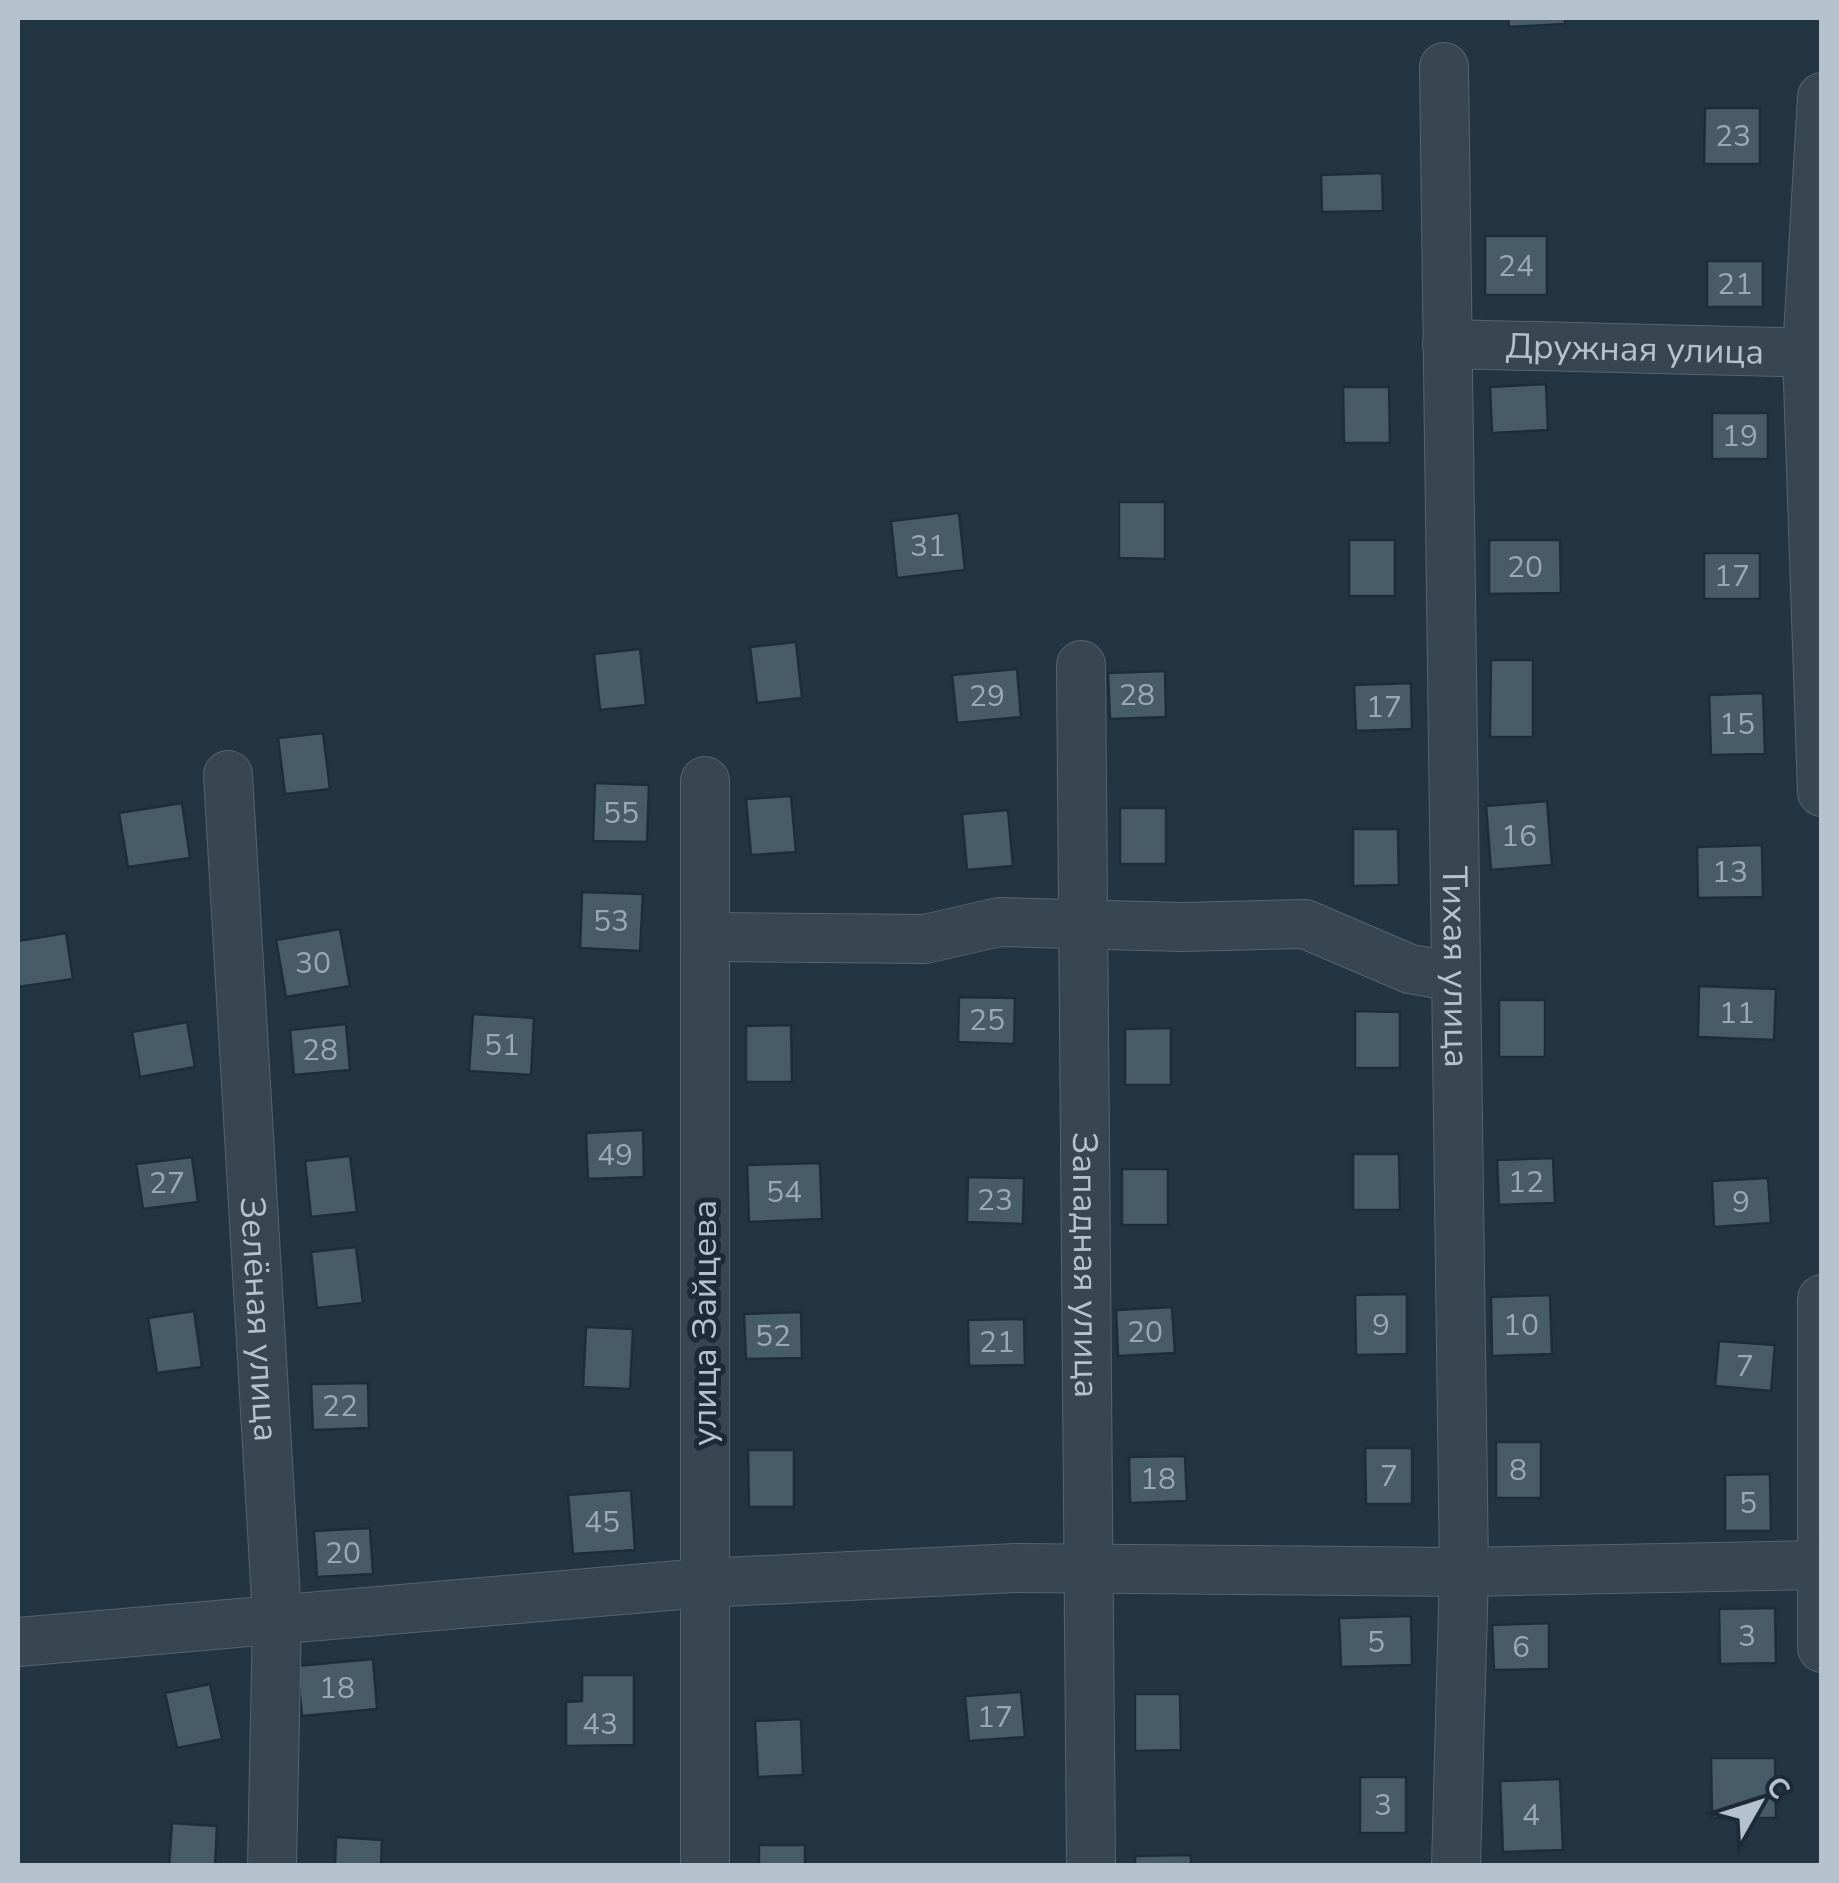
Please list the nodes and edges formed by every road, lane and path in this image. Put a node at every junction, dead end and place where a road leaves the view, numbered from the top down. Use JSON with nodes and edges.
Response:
{"nodes":[{"id":1,"x":1444,"y":67,"type":"dead end"},
{"id":2,"x":1822,"y":96,"type":"edge"},
{"id":3,"x":1447,"y":344,"type":"junction"},
{"id":4,"x":1814,"y":353,"type":"edge"},
{"id":5,"x":1081,"y":665,"type":"dead end"},
{"id":6,"x":228,"y":775,"type":"dead end"},
{"id":7,"x":705,"y":781,"type":"dead end"},
{"id":8,"x":1822,"y":792,"type":"edge"},
{"id":9,"x":1083,"y":924,"type":"junction"},
{"id":10,"x":705,"y":936,"type":"junction"},
{"id":11,"x":1456,"y":977,"type":"junction"},
{"id":12,"x":1822,"y":1298,"type":"edge"},
{"id":13,"x":1818,"y":1565,"type":"junction"},
{"id":14,"x":1090,"y":1568,"type":"junction"},
{"id":15,"x":1464,"y":1572,"type":"junction"},
{"id":16,"x":703,"y":1583,"type":"junction"},
{"id":17,"x":277,"y":1617,"type":"junction"},
{"id":18,"x":18,"y":1642,"type":"edge"},
{"id":19,"x":1822,"y":1648,"type":"edge"},
{"id":20,"x":272,"y":1866,"type":"edge"},
{"id":21,"x":705,"y":1866,"type":"edge"},
{"id":22,"x":1091,"y":1866,"type":"edge"},
{"id":23,"x":1456,"y":1866,"type":"edge"}],
"edges":[{"from":1,"to":3,"type":"street","name":"Тихая улица"},
{"from":2,"to":4,"type":"street"},
{"from":3,"to":4,"type":"street","name":"Дружная улица"},
{"from":3,"to":11,"type":"street","name":"Тихая улица"},
{"from":4,"to":8,"type":"street"},
{"from":5,"to":9,"type":"street","name":"Западная улица"},
{"from":6,"to":17,"type":"street","name":"Зелёная улица"},
{"from":7,"to":10,"type":"street","name":"улица Зайцева"},
{"from":9,"to":10,"type":"street"},
{"from":9,"to":11,"type":"street"},
{"from":9,"to":14,"type":"street","name":"Западная улица"},
{"from":10,"to":16,"type":"street","name":"улица Зайцева"},
{"from":11,"to":15,"type":"street","name":"Тихая улица"},
{"from":12,"to":13,"type":"street"},
{"from":13,"to":15,"type":"street"},
{"from":13,"to":19,"type":"street"},
{"from":14,"to":15,"type":"street"},
{"from":14,"to":16,"type":"street"},
{"from":14,"to":22,"type":"street","name":"Западная улица"},
{"from":15,"to":23,"type":"street","name":"Тихая улица"},
{"from":16,"to":17,"type":"street"},
{"from":16,"to":21,"type":"street","name":"улица Зайцева"},
{"from":17,"to":18,"type":"street"},
{"from":17,"to":20,"type":"street","name":"Зелёная улица"}]}
